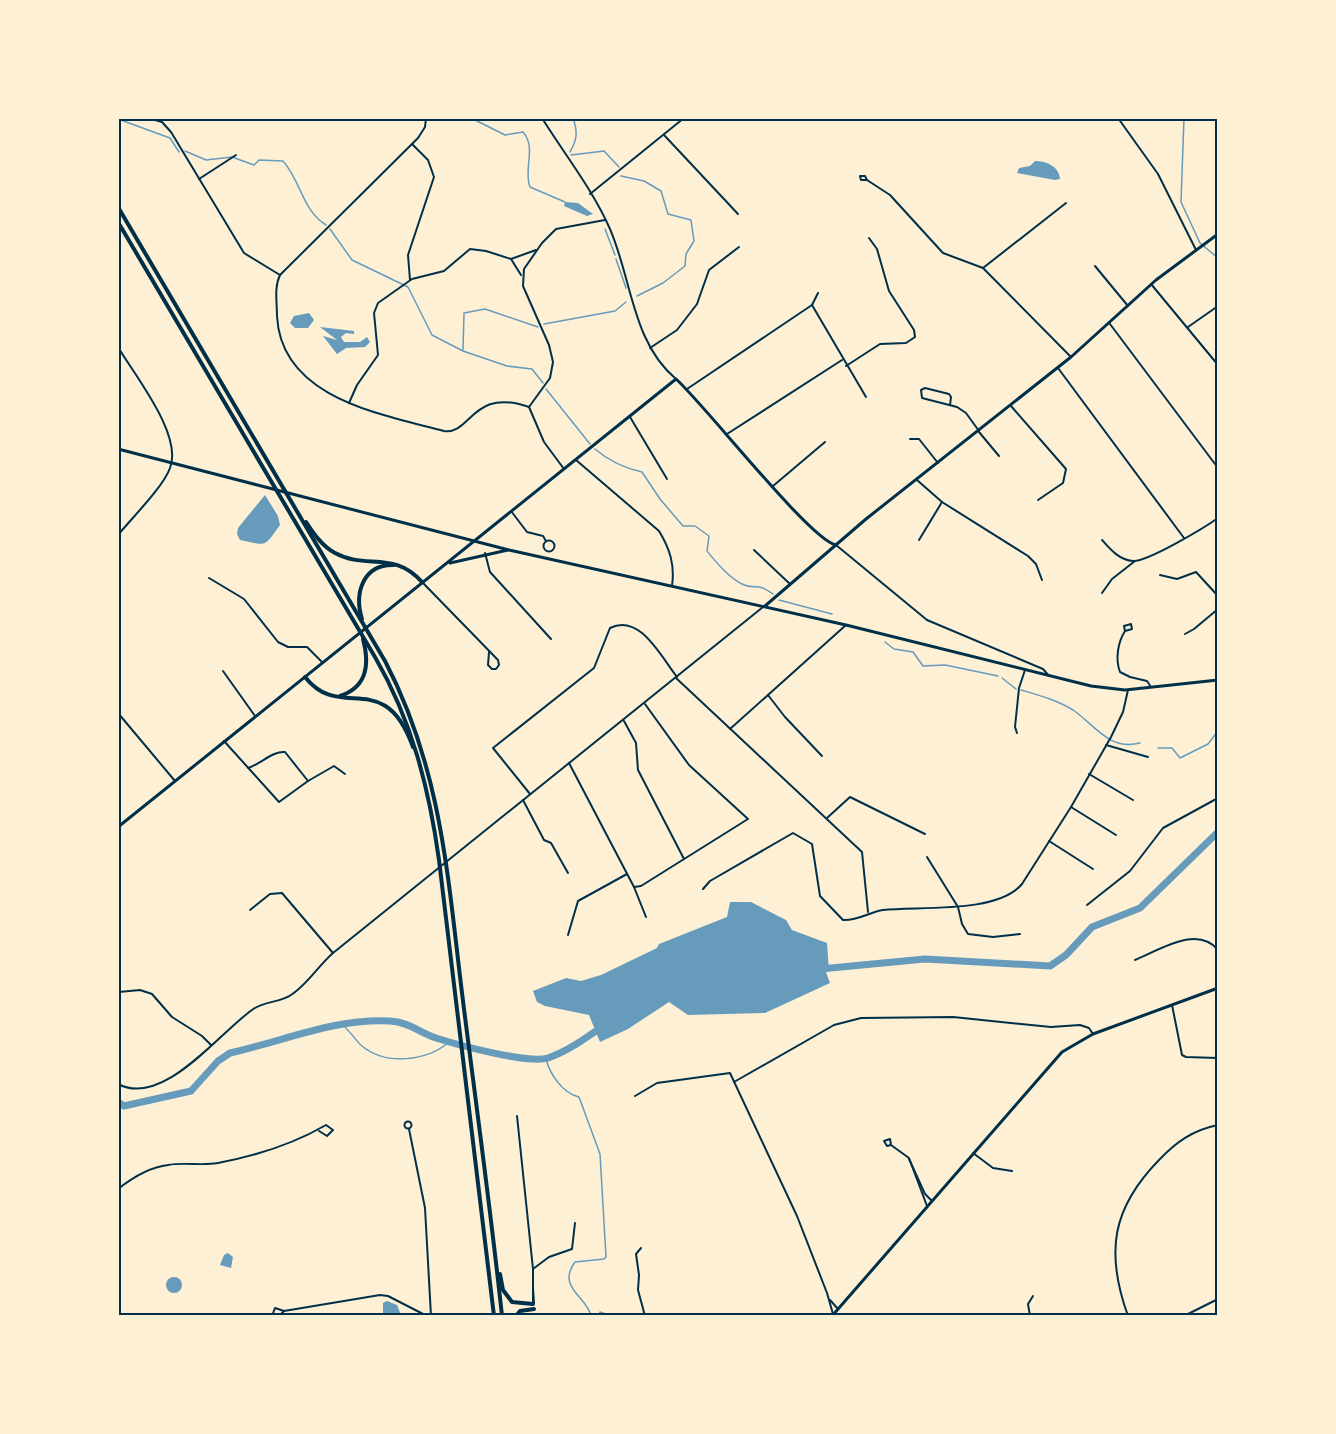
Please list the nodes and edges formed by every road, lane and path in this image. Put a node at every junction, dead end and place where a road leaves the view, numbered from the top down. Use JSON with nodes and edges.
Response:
{"nodes":[{"id":1,"x":426,"y":118,"type":"edge"},
{"id":2,"x":542,"y":118,"type":"edge"},
{"id":3,"x":684,"y":118,"type":"edge"},
{"id":4,"x":1118,"y":118,"type":"edge"},
{"id":5,"x":145,"y":119,"type":"edge"},
{"id":6,"x":664,"y":135,"type":"junction"},
{"id":7,"x":412,"y":144,"type":"junction"},
{"id":8,"x":236,"y":156,"type":"dead end"},
{"id":9,"x":200,"y":179,"type":"junction"},
{"id":10,"x":867,"y":180,"type":"dead end"},
{"id":11,"x":590,"y":194,"type":"junction"},
{"id":12,"x":1066,"y":203,"type":"dead end"},
{"id":13,"x":118,"y":207,"type":"edge"},
{"id":14,"x":738,"y":214,"type":"dead end"},
{"id":15,"x":605,"y":220,"type":"junction"},
{"id":16,"x":118,"y":222,"type":"edge"},
{"id":17,"x":1218,"y":234,"type":"edge"},
{"id":18,"x":869,"y":238,"type":"dead end"},
{"id":19,"x":739,"y":247,"type":"dead end"},
{"id":20,"x":536,"y":250,"type":"junction"},
{"id":21,"x":1197,"y":250,"type":"junction"},
{"id":22,"x":511,"y":259,"type":"junction"},
{"id":23,"x":1095,"y":266,"type":"dead end"},
{"id":24,"x":983,"y":268,"type":"junction"},
{"id":25,"x":280,"y":275,"type":"junction"},
{"id":26,"x":521,"y":275,"type":"junction"},
{"id":27,"x":410,"y":281,"type":"junction"},
{"id":28,"x":1151,"y":284,"type":"junction"},
{"id":29,"x":818,"y":293,"type":"dead end"},
{"id":30,"x":812,"y":305,"type":"junction"},
{"id":31,"x":1128,"y":306,"type":"junction"},
{"id":32,"x":1218,"y":306,"type":"edge"},
{"id":33,"x":1110,"y":324,"type":"junction"},
{"id":34,"x":1187,"y":328,"type":"junction"},
{"id":35,"x":118,"y":347,"type":"edge"},
{"id":36,"x":650,"y":348,"type":"junction"},
{"id":37,"x":124,"y":357,"type":"junction"},
{"id":38,"x":1071,"y":357,"type":"junction"},
{"id":39,"x":118,"y":358,"type":"edge"},
{"id":40,"x":842,"y":360,"type":"junction"},
{"id":41,"x":1218,"y":365,"type":"edge"},
{"id":42,"x":846,"y":366,"type":"junction"},
{"id":43,"x":1058,"y":368,"type":"junction"},
{"id":44,"x":676,"y":379,"type":"junction"},
{"id":45,"x":687,"y":389,"type":"junction"},
{"id":46,"x":866,"y":397,"type":"dead end"},
{"id":47,"x":349,"y":404,"type":"junction"},
{"id":48,"x":950,"y":405,"type":"junction"},
{"id":49,"x":1011,"y":406,"type":"junction"},
{"id":50,"x":529,"y":407,"type":"junction"},
{"id":51,"x":630,"y":417,"type":"junction"},
{"id":52,"x":979,"y":431,"type":"junction"},
{"id":53,"x":727,"y":434,"type":"junction"},
{"id":54,"x":910,"y":439,"type":"dead end"},
{"id":55,"x":825,"y":442,"type":"dead end"},
{"id":56,"x":118,"y":449,"type":"edge"},
{"id":57,"x":999,"y":456,"type":"dead end"},
{"id":58,"x":576,"y":460,"type":"junction"},
{"id":59,"x":938,"y":463,"type":"junction"},
{"id":60,"x":171,"y":464,"type":"junction"},
{"id":61,"x":1218,"y":468,"type":"edge"},
{"id":62,"x":564,"y":469,"type":"junction"},
{"id":63,"x":667,"y":479,"type":"dead end"},
{"id":64,"x":917,"y":480,"type":"junction"},
{"id":65,"x":773,"y":486,"type":"junction"},
{"id":66,"x":290,"y":500,"type":"junction"},
{"id":67,"x":1038,"y":500,"type":"dead end"},
{"id":68,"x":942,"y":502,"type":"junction"},
{"id":69,"x":511,"y":511,"type":"junction"},
{"id":70,"x":1218,"y":519,"type":"edge"},
{"id":71,"x":118,"y":535,"type":"edge"},
{"id":72,"x":1184,"y":538,"type":"junction"},
{"id":73,"x":919,"y":540,"type":"dead end"},
{"id":74,"x":1102,"y":540,"type":"dead end"},
{"id":75,"x":474,"y":541,"type":"junction"},
{"id":76,"x":546,"y":541,"type":"dead end"},
{"id":77,"x":836,"y":544,"type":"junction"},
{"id":78,"x":509,"y":550,"type":"junction"},
{"id":79,"x":754,"y":550,"type":"dead end"},
{"id":80,"x":484,"y":553,"type":"junction"},
{"id":81,"x":1135,"y":561,"type":"junction"},
{"id":82,"x":446,"y":564,"type":"junction"},
{"id":83,"x":401,"y":565,"type":"junction"},
{"id":84,"x":1160,"y":575,"type":"dead end"},
{"id":85,"x":209,"y":578,"type":"dead end"},
{"id":86,"x":1042,"y":580,"type":"dead end"},
{"id":87,"x":422,"y":582,"type":"junction"},
{"id":88,"x":790,"y":584,"type":"junction"},
{"id":89,"x":672,"y":586,"type":"junction"},
{"id":90,"x":1102,"y":593,"type":"dead end"},
{"id":91,"x":1218,"y":596,"type":"edge"},
{"id":92,"x":763,"y":607,"type":"junction"},
{"id":93,"x":1218,"y":609,"type":"edge"},
{"id":94,"x":364,"y":625,"type":"junction"},
{"id":95,"x":846,"y":625,"type":"junction"},
{"id":96,"x":1125,"y":632,"type":"dead end"},
{"id":97,"x":1185,"y":634,"type":"dead end"},
{"id":98,"x":362,"y":636,"type":"junction"},
{"id":99,"x":551,"y":639,"type":"dead end"},
{"id":100,"x":489,"y":652,"type":"junction"},
{"id":101,"x":323,"y":663,"type":"junction"},
{"id":102,"x":1025,"y":670,"type":"junction"},
{"id":103,"x":222,"y":671,"type":"dead end"},
{"id":104,"x":1049,"y":676,"type":"junction"},
{"id":105,"x":305,"y":677,"type":"junction"},
{"id":106,"x":677,"y":678,"type":"junction"},
{"id":107,"x":1218,"y":680,"type":"edge"},
{"id":108,"x":1151,"y":687,"type":"junction"},
{"id":109,"x":1128,"y":690,"type":"junction"},
{"id":110,"x":768,"y":695,"type":"junction"},
{"id":111,"x":337,"y":697,"type":"junction"},
{"id":112,"x":645,"y":704,"type":"junction"},
{"id":113,"x":118,"y":713,"type":"edge"},
{"id":114,"x":255,"y":716,"type":"junction"},
{"id":115,"x":624,"y":721,"type":"junction"},
{"id":116,"x":730,"y":729,"type":"junction"},
{"id":117,"x":1017,"y":733,"type":"dead end"},
{"id":118,"x":224,"y":741,"type":"junction"},
{"id":119,"x":1106,"y":745,"type":"junction"},
{"id":120,"x":822,"y":756,"type":"dead end"},
{"id":121,"x":1148,"y":757,"type":"dead end"},
{"id":122,"x":569,"y":763,"type":"junction"},
{"id":123,"x":248,"y":768,"type":"junction"},
{"id":124,"x":345,"y":774,"type":"dead end"},
{"id":125,"x":1089,"y":774,"type":"junction"},
{"id":126,"x":424,"y":778,"type":"junction"},
{"id":127,"x":175,"y":781,"type":"junction"},
{"id":128,"x":308,"y":781,"type":"junction"},
{"id":129,"x":530,"y":794,"type":"junction"},
{"id":130,"x":1218,"y":798,"type":"edge"},
{"id":131,"x":523,"y":800,"type":"junction"},
{"id":132,"x":1133,"y":800,"type":"dead end"},
{"id":133,"x":1071,"y":807,"type":"junction"},
{"id":134,"x":827,"y":818,"type":"junction"},
{"id":135,"x":118,"y":827,"type":"edge"},
{"id":136,"x":925,"y":834,"type":"dead end"},
{"id":137,"x":1116,"y":835,"type":"dead end"},
{"id":138,"x":1049,"y":841,"type":"junction"},
{"id":139,"x":927,"y":857,"type":"dead end"},
{"id":140,"x":684,"y":859,"type":"junction"},
{"id":141,"x":1093,"y":869,"type":"dead end"},
{"id":142,"x":568,"y":873,"type":"dead end"},
{"id":143,"x":627,"y":874,"type":"junction"},
{"id":144,"x":634,"y":887,"type":"junction"},
{"id":145,"x":703,"y":889,"type":"dead end"},
{"id":146,"x":1087,"y":905,"type":"dead end"},
{"id":147,"x":958,"y":907,"type":"junction"},
{"id":148,"x":250,"y":910,"type":"dead end"},
{"id":149,"x":868,"y":913,"type":"junction"},
{"id":150,"x":646,"y":916,"type":"dead end"},
{"id":151,"x":1020,"y":934,"type":"dead end"},
{"id":152,"x":568,"y":935,"type":"dead end"},
{"id":153,"x":1218,"y":950,"type":"edge"},
{"id":154,"x":333,"y":953,"type":"junction"},
{"id":155,"x":1135,"y":960,"type":"dead end"},
{"id":156,"x":1218,"y":988,"type":"edge"},
{"id":157,"x":118,"y":992,"type":"edge"},
{"id":158,"x":1172,"y":1005,"type":"junction"},
{"id":159,"x":463,"y":1024,"type":"junction"},
{"id":160,"x":1093,"y":1034,"type":"junction"},
{"id":161,"x":211,"y":1045,"type":"junction"},
{"id":162,"x":1218,"y":1058,"type":"edge"},
{"id":163,"x":468,"y":1067,"type":"junction"},
{"id":164,"x":734,"y":1083,"type":"junction"},
{"id":165,"x":118,"y":1084,"type":"edge"},
{"id":166,"x":635,"y":1096,"type":"dead end"},
{"id":167,"x":517,"y":1116,"type":"dead end"},
{"id":168,"x":1218,"y":1125,"type":"edge"},
{"id":169,"x":409,"y":1129,"type":"dead end"},
{"id":170,"x":319,"y":1131,"type":"dead end"},
{"id":171,"x":891,"y":1145,"type":"dead end"},
{"id":172,"x":973,"y":1153,"type":"junction"},
{"id":173,"x":909,"y":1158,"type":"junction"},
{"id":174,"x":1012,"y":1171,"type":"dead end"},
{"id":175,"x":118,"y":1190,"type":"edge"},
{"id":176,"x":932,"y":1201,"type":"junction"},
{"id":177,"x":927,"y":1206,"type":"junction"},
{"id":178,"x":490,"y":1214,"type":"junction"},
{"id":179,"x":575,"y":1223,"type":"dead end"},
{"id":180,"x":641,"y":1248,"type":"dead end"},
{"id":181,"x":533,"y":1269,"type":"junction"},
{"id":182,"x":1033,"y":1296,"type":"dead end"},
{"id":183,"x":1218,"y":1299,"type":"edge"},
{"id":184,"x":830,"y":1300,"type":"junction"},
{"id":185,"x":534,"y":1309,"type":"edge"},
{"id":186,"x":838,"y":1310,"type":"junction"},
{"id":187,"x":284,"y":1311,"type":"junction"},
{"id":188,"x":833,"y":1315,"type":"edge"},
{"id":189,"x":272,"y":1316,"type":"edge"},
{"id":190,"x":279,"y":1316,"type":"edge"},
{"id":191,"x":429,"y":1316,"type":"edge"},
{"id":192,"x":494,"y":1316,"type":"edge"},
{"id":193,"x":502,"y":1316,"type":"edge"},
{"id":194,"x":516,"y":1316,"type":"edge"},
{"id":195,"x":645,"y":1316,"type":"edge"},
{"id":196,"x":1030,"y":1316,"type":"edge"},
{"id":197,"x":1128,"y":1316,"type":"edge"},
{"id":198,"x":1184,"y":1316,"type":"edge"}],
"edges":[{"from":1,"to":7,"type":"street"},
{"from":2,"to":11,"type":"street"},
{"from":3,"to":6,"type":"street"},
{"from":4,"to":21,"type":"street"},
{"from":5,"to":9,"type":"street"},
{"from":6,"to":11,"type":"street"},
{"from":6,"to":14,"type":"street"},
{"from":7,"to":25,"type":"street"},
{"from":7,"to":27,"type":"street"},
{"from":8,"to":9,"type":"street"},
{"from":9,"to":25,"type":"street"},
{"from":10,"to":24,"type":"street"},
{"from":11,"to":15,"type":"street"},
{"from":12,"to":24,"type":"street"},
{"from":13,"to":66,"type":"highway"},
{"from":15,"to":20,"type":"street"},
{"from":15,"to":36,"type":"street"},
{"from":16,"to":98,"type":"highway"},
{"from":17,"to":21,"type":"main road"},
{"from":18,"to":42,"type":"street"},
{"from":19,"to":36,"type":"street"},
{"from":20,"to":22,"type":"street"},
{"from":20,"to":26,"type":"street"},
{"from":21,"to":28,"type":"main road"},
{"from":22,"to":26,"type":"street"},
{"from":22,"to":27,"type":"street"},
{"from":23,"to":31,"type":"street"},
{"from":24,"to":38,"type":"street"},
{"from":25,"to":47,"type":"street"},
{"from":26,"to":50,"type":"street"},
{"from":27,"to":47,"type":"street"},
{"from":28,"to":31,"type":"main road"},
{"from":28,"to":34,"type":"street"},
{"from":29,"to":30,"type":"street"},
{"from":30,"to":40,"type":"street"},
{"from":30,"to":45,"type":"street"},
{"from":31,"to":33,"type":"main road"},
{"from":32,"to":34,"type":"street"},
{"from":33,"to":38,"type":"main road"},
{"from":33,"to":61,"type":"street"},
{"from":34,"to":41,"type":"street"},
{"from":35,"to":37,"type":"street"},
{"from":36,"to":44,"type":"street"},
{"from":37,"to":39,"type":"street"},
{"from":37,"to":60,"type":"street"},
{"from":38,"to":43,"type":"main road"},
{"from":40,"to":42,"type":"street"},
{"from":40,"to":53,"type":"street"},
{"from":42,"to":46,"type":"street"},
{"from":43,"to":49,"type":"main road"},
{"from":43,"to":72,"type":"street"},
{"from":44,"to":45,"type":"main road"},
{"from":44,"to":51,"type":"main road"},
{"from":45,"to":53,"type":"main road"},
{"from":47,"to":50,"type":"street"},
{"from":48,"to":48,"type":"street"},
{"from":48,"to":52,"type":"street"},
{"from":49,"to":52,"type":"main road"},
{"from":49,"to":67,"type":"street"},
{"from":50,"to":62,"type":"street"},
{"from":51,"to":58,"type":"main road"},
{"from":51,"to":63,"type":"street"},
{"from":52,"to":57,"type":"street"},
{"from":52,"to":59,"type":"main road"},
{"from":53,"to":65,"type":"main road"},
{"from":54,"to":59,"type":"street"},
{"from":55,"to":65,"type":"street"},
{"from":56,"to":60,"type":"main road"},
{"from":58,"to":62,"type":"main road"},
{"from":58,"to":89,"type":"street"},
{"from":59,"to":64,"type":"main road"},
{"from":60,"to":71,"type":"street"},
{"from":60,"to":75,"type":"main road"},
{"from":62,"to":69,"type":"main road"},
{"from":64,"to":68,"type":"street"},
{"from":64,"to":77,"type":"main road"},
{"from":65,"to":77,"type":"main road"},
{"from":66,"to":83,"type":"highway"},
{"from":66,"to":94,"type":"highway"},
{"from":68,"to":73,"type":"street"},
{"from":68,"to":86,"type":"street"},
{"from":69,"to":75,"type":"main road"},
{"from":69,"to":76,"type":"street"},
{"from":70,"to":72,"type":"street"},
{"from":72,"to":81,"type":"street"},
{"from":74,"to":81,"type":"street"},
{"from":75,"to":78,"type":"main road"},
{"from":75,"to":82,"type":"main road"},
{"from":77,"to":88,"type":"main road"},
{"from":77,"to":104,"type":"street"},
{"from":78,"to":80,"type":"main road"},
{"from":78,"to":89,"type":"main road"},
{"from":79,"to":88,"type":"street"},
{"from":80,"to":82,"type":"main road"},
{"from":80,"to":99,"type":"street"},
{"from":81,"to":90,"type":"street"},
{"from":82,"to":87,"type":"main road"},
{"from":83,"to":87,"type":"highway"},
{"from":83,"to":94,"type":"highway"},
{"from":84,"to":91,"type":"street"},
{"from":85,"to":101,"type":"street"},
{"from":87,"to":100,"type":"street"},
{"from":87,"to":101,"type":"main road"},
{"from":88,"to":92,"type":"main road"},
{"from":89,"to":92,"type":"main road"},
{"from":92,"to":95,"type":"main road"},
{"from":92,"to":106,"type":"street"},
{"from":93,"to":97,"type":"street"},
{"from":94,"to":159,"type":"highway"},
{"from":95,"to":102,"type":"main road"},
{"from":95,"to":110,"type":"street"},
{"from":96,"to":108,"type":"street"},
{"from":98,"to":111,"type":"highway"},
{"from":98,"to":126,"type":"highway"},
{"from":100,"to":100,"type":"street"},
{"from":101,"to":105,"type":"main road"},
{"from":102,"to":104,"type":"main road"},
{"from":102,"to":117,"type":"street"},
{"from":103,"to":114,"type":"street"},
{"from":104,"to":109,"type":"main road"},
{"from":105,"to":111,"type":"highway"},
{"from":105,"to":114,"type":"main road"},
{"from":106,"to":112,"type":"street"},
{"from":106,"to":116,"type":"street"},
{"from":106,"to":129,"type":"street"},
{"from":107,"to":108,"type":"main road"},
{"from":108,"to":109,"type":"main road"},
{"from":109,"to":119,"type":"street"},
{"from":110,"to":116,"type":"street"},
{"from":110,"to":120,"type":"street"},
{"from":111,"to":126,"type":"highway"},
{"from":112,"to":115,"type":"street"},
{"from":112,"to":140,"type":"street"},
{"from":113,"to":127,"type":"street"},
{"from":114,"to":118,"type":"main road"},
{"from":115,"to":122,"type":"street"},
{"from":115,"to":140,"type":"street"},
{"from":116,"to":134,"type":"street"},
{"from":118,"to":123,"type":"street"},
{"from":118,"to":127,"type":"main road"},
{"from":119,"to":121,"type":"street"},
{"from":119,"to":125,"type":"street"},
{"from":122,"to":129,"type":"street"},
{"from":122,"to":143,"type":"street"},
{"from":123,"to":128,"type":"street"},
{"from":123,"to":128,"type":"street"},
{"from":124,"to":128,"type":"street"},
{"from":125,"to":132,"type":"street"},
{"from":125,"to":133,"type":"street"},
{"from":126,"to":159,"type":"highway"},
{"from":127,"to":135,"type":"main road"},
{"from":129,"to":131,"type":"street"},
{"from":130,"to":146,"type":"street"},
{"from":131,"to":142,"type":"street"},
{"from":131,"to":154,"type":"street"},
{"from":133,"to":137,"type":"street"},
{"from":133,"to":138,"type":"street"},
{"from":134,"to":136,"type":"street"},
{"from":134,"to":149,"type":"street"},
{"from":138,"to":141,"type":"street"},
{"from":138,"to":147,"type":"street"},
{"from":139,"to":147,"type":"street"},
{"from":140,"to":144,"type":"street"},
{"from":143,"to":144,"type":"street"},
{"from":143,"to":152,"type":"street"},
{"from":144,"to":150,"type":"street"},
{"from":145,"to":149,"type":"street"},
{"from":147,"to":149,"type":"street"},
{"from":147,"to":151,"type":"street"},
{"from":148,"to":154,"type":"street"},
{"from":153,"to":155,"type":"street"},
{"from":154,"to":161,"type":"street"},
{"from":156,"to":158,"type":"main road"},
{"from":157,"to":161,"type":"street"},
{"from":158,"to":160,"type":"main road"},
{"from":158,"to":162,"type":"street"},
{"from":159,"to":163,"type":"highway"},
{"from":160,"to":164,"type":"street"},
{"from":160,"to":172,"type":"main road"},
{"from":161,"to":165,"type":"street"},
{"from":163,"to":178,"type":"highway"},
{"from":163,"to":192,"type":"highway"},
{"from":164,"to":166,"type":"street"},
{"from":164,"to":184,"type":"street"},
{"from":167,"to":181,"type":"street"},
{"from":168,"to":197,"type":"street"},
{"from":169,"to":191,"type":"street"},
{"from":170,"to":175,"type":"street"},
{"from":171,"to":173,"type":"street"},
{"from":172,"to":174,"type":"street"},
{"from":172,"to":176,"type":"main road"},
{"from":173,"to":176,"type":"street"},
{"from":173,"to":177,"type":"street"},
{"from":176,"to":177,"type":"main road"},
{"from":177,"to":186,"type":"main road"},
{"from":178,"to":185,"type":"highway"},
{"from":178,"to":193,"type":"highway"},
{"from":179,"to":181,"type":"street"},
{"from":180,"to":195,"type":"street"},
{"from":181,"to":185,"type":"street"},
{"from":182,"to":196,"type":"street"},
{"from":183,"to":198,"type":"street"},
{"from":184,"to":186,"type":"street"},
{"from":184,"to":188,"type":"street"},
{"from":185,"to":194,"type":"highway"},
{"from":186,"to":188,"type":"main road"},
{"from":187,"to":189,"type":"street"},
{"from":187,"to":190,"type":"street"},
{"from":187,"to":191,"type":"street"}]}
